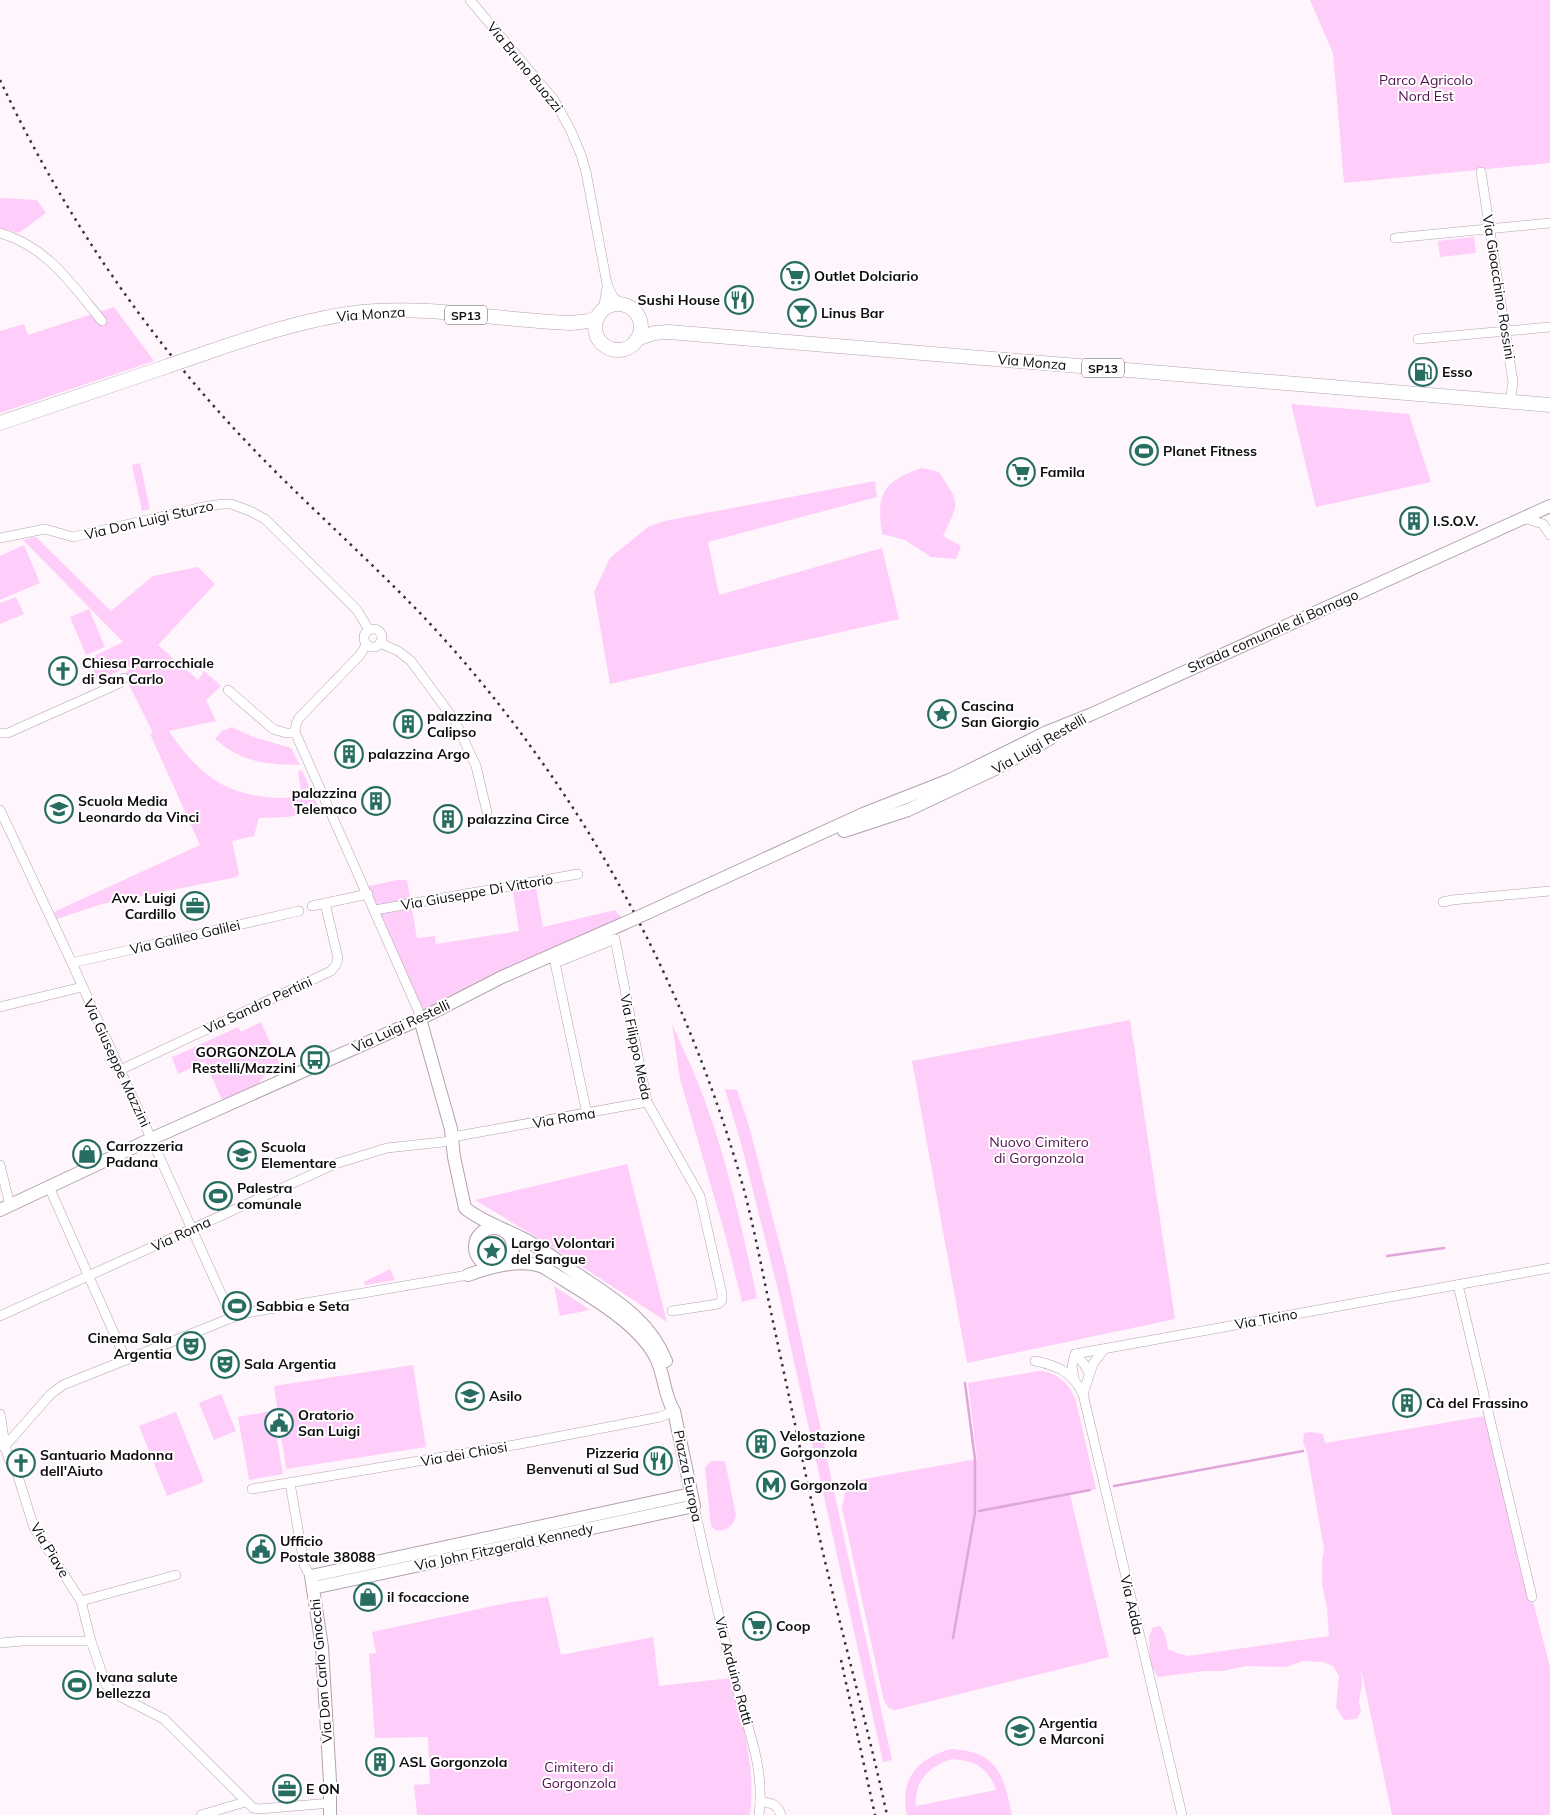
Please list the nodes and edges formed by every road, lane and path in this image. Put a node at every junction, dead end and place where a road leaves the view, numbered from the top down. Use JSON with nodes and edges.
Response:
{"nodes":[{"id":1,"x":470,"y":0,"type":"edge"},
{"id":2,"x":1481,"y":172,"type":"dead end"},
{"id":3,"x":1550,"y":222,"type":"edge"},
{"id":4,"x":1490,"y":229,"type":"junction"},
{"id":5,"x":0,"y":233,"type":"edge"},
{"id":6,"x":1395,"y":238,"type":"dead end"},
{"id":7,"x":607,"y":284,"type":"junction"},
{"id":8,"x":622,"y":304,"type":"junction"},
{"id":9,"x":600,"y":313,"type":"junction"},
{"id":10,"x":640,"y":319,"type":"junction"},
{"id":11,"x":102,"y":321,"type":"dead end"},
{"id":12,"x":565,"y":323,"type":"junction"},
{"id":13,"x":1550,"y":327,"type":"edge"},
{"id":14,"x":1506,"y":331,"type":"junction"},
{"id":15,"x":669,"y":332,"type":"junction"},
{"id":16,"x":598,"y":336,"type":"junction"},
{"id":17,"x":1418,"y":339,"type":"dead end"},
{"id":18,"x":637,"y":340,"type":"junction"},
{"id":19,"x":1510,"y":402,"type":"junction"},
{"id":20,"x":1550,"y":406,"type":"edge"},
{"id":21,"x":0,"y":423,"type":"edge"},
{"id":22,"x":1550,"y":506,"type":"edge"},
{"id":23,"x":1524,"y":518,"type":"junction"},
{"id":24,"x":1550,"y":535,"type":"edge"},
{"id":25,"x":0,"y":538,"type":"edge"},
{"id":26,"x":369,"y":630,"type":"junction"},
{"id":27,"x":380,"y":643,"type":"junction"},
{"id":28,"x":366,"y":645,"type":"junction"},
{"id":29,"x":124,"y":678,"type":"dead end"},
{"id":30,"x":228,"y":690,"type":"dead end"},
{"id":31,"x":1092,"y":714,"type":"joint"},
{"id":32,"x":0,"y":733,"type":"edge"},
{"id":33,"x":296,"y":734,"type":"junction"},
{"id":34,"x":0,"y":810,"type":"edge"},
{"id":35,"x":487,"y":812,"type":"dead end"},
{"id":36,"x":578,"y":874,"type":"dead end"},
{"id":37,"x":1550,"y":891,"type":"edge"},
{"id":38,"x":368,"y":894,"type":"junction"},
{"id":39,"x":1443,"y":902,"type":"dead end"},
{"id":40,"x":325,"y":903,"type":"junction"},
{"id":41,"x":312,"y":906,"type":"dead end"},
{"id":42,"x":375,"y":910,"type":"junction"},
{"id":43,"x":299,"y":911,"type":"dead end"},
{"id":44,"x":72,"y":963,"type":"junction"},
{"id":45,"x":82,"y":987,"type":"junction"},
{"id":46,"x":0,"y":1007,"type":"edge"},
{"id":47,"x":420,"y":1019,"type":"junction"},
{"id":48,"x":120,"y":1070,"type":"junction"},
{"id":49,"x":647,"y":1102,"type":"junction"},
{"id":50,"x":587,"y":1114,"type":"junction"},
{"id":51,"x":151,"y":1139,"type":"junction"},
{"id":52,"x":452,"y":1139,"type":"junction"},
{"id":53,"x":0,"y":1165,"type":"edge"},
{"id":54,"x":49,"y":1187,"type":"junction"},
{"id":55,"x":5,"y":1208,"type":"edge"},
{"id":56,"x":191,"y":1229,"type":"junction"},
{"id":57,"x":501,"y":1230,"type":"junction"},
{"id":58,"x":496,"y":1266,"type":"junction"},
{"id":59,"x":1550,"y":1268,"type":"edge"},
{"id":60,"x":468,"y":1275,"type":"joint"},
{"id":61,"x":88,"y":1276,"type":"junction"},
{"id":62,"x":1458,"y":1284,"type":"junction"},
{"id":63,"x":672,"y":1311,"type":"dead end"},
{"id":64,"x":0,"y":1316,"type":"edge"},
{"id":65,"x":232,"y":1318,"type":"junction"},
{"id":66,"x":1104,"y":1349,"type":"junction"},
{"id":67,"x":1075,"y":1354,"type":"junction"},
{"id":68,"x":126,"y":1360,"type":"junction"},
{"id":69,"x":1035,"y":1361,"type":"dead end"},
{"id":70,"x":1089,"y":1373,"type":"junction"},
{"id":71,"x":1074,"y":1379,"type":"junction"},
{"id":72,"x":1083,"y":1394,"type":"junction"},
{"id":73,"x":674,"y":1411,"type":"junction"},
{"id":74,"x":0,"y":1414,"type":"edge"},
{"id":75,"x":3,"y":1447,"type":"edge"},
{"id":76,"x":290,"y":1483,"type":"junction"},
{"id":77,"x":252,"y":1489,"type":"dead end"},
{"id":78,"x":693,"y":1500,"type":"junction"},
{"id":79,"x":702,"y":1542,"type":"joint"},
{"id":80,"x":176,"y":1575,"type":"dead end"},
{"id":81,"x":312,"y":1582,"type":"junction"},
{"id":82,"x":1532,"y":1597,"type":"dead end"},
{"id":83,"x":81,"y":1600,"type":"junction"},
{"id":84,"x":91,"y":1641,"type":"junction"},
{"id":85,"x":0,"y":1643,"type":"edge"},
{"id":86,"x":760,"y":1801,"type":"junction"},
{"id":87,"x":247,"y":1803,"type":"junction"},
{"id":88,"x":330,"y":1809,"type":"edge"},
{"id":89,"x":201,"y":1815,"type":"edge"},
{"id":90,"x":759,"y":1815,"type":"edge"},
{"id":91,"x":781,"y":1815,"type":"edge"},
{"id":92,"x":1182,"y":1815,"type":"edge"}],
"edges":[{"from":1,"to":7,"type":"street","name":"Via Bruno Buozzi"},
{"from":2,"to":4,"type":"street","name":"Via Gioacchino Rossini"},
{"from":3,"to":4,"type":"street"},
{"from":4,"to":6,"type":"street"},
{"from":4,"to":14,"type":"street","name":"Via Gioacchino Rossini"},
{"from":5,"to":11,"type":"street"},
{"from":7,"to":8,"type":"street","name":"Via Bruno Buozzi"},
{"from":7,"to":9,"type":"street","name":"Via Bruno Buozzi"},
{"from":8,"to":9,"type":"main road","name":"Via Monza","number":"SP13"},
{"from":8,"to":10,"type":"main road","name":"Via Monza","number":"SP13"},
{"from":9,"to":12,"type":"main road","name":"Via Monza","number":"SP13"},
{"from":9,"to":16,"type":"main road"},
{"from":10,"to":15,"type":"main road","name":"Via Monza","number":"SP13"},
{"from":10,"to":18,"type":"main road"},
{"from":12,"to":16,"type":"main road","name":"Via Monza","number":"SP13"},
{"from":12,"to":21,"type":"main road","name":"Via Monza","number":"SP13","bridge":true},
{"from":13,"to":14,"type":"street"},
{"from":14,"to":17,"type":"street"},
{"from":14,"to":19,"type":"street","name":"Via Gioacchino Rossini"},
{"from":15,"to":18,"type":"main road","name":"Via Monza","number":"SP13"},
{"from":15,"to":19,"type":"main road","name":"Via Monza","number":"SP13"},
{"from":16,"to":18,"type":"main road","name":"Via Monza","number":"SP13"},
{"from":19,"to":20,"type":"main road","number":"SP13"},
{"from":22,"to":23,"type":"street","name":"Strada comunale di Bornago"},
{"from":23,"to":24,"type":"street"},
{"from":23,"to":31,"type":"street","name":"Strada comunale di Bornago"},
{"from":25,"to":26,"type":"street","name":"Via Don Luigi Sturzo"},
{"from":26,"to":27,"type":"street","name":"Via Don Luigi Sturzo"},
{"from":26,"to":28,"type":"street"},
{"from":27,"to":28,"type":"street"},
{"from":27,"to":35,"type":"street"},
{"from":28,"to":33,"type":"street"},
{"from":29,"to":32,"type":"street"},
{"from":30,"to":33,"type":"street"},
{"from":31,"to":47,"type":"street","name":"Via Luigi Restelli","bridge":true},
{"from":33,"to":38,"type":"street"},
{"from":34,"to":44,"type":"street","name":"Via Giuseppe Mazzini"},
{"from":36,"to":42,"type":"street","name":"Via Giuseppe Di Vittorio"},
{"from":37,"to":39,"type":"street"},
{"from":38,"to":40,"type":"street"},
{"from":38,"to":42,"type":"street"},
{"from":40,"to":41,"type":"street"},
{"from":40,"to":48,"type":"street","name":"Via Sandro Pertini"},
{"from":42,"to":47,"type":"street"},
{"from":43,"to":44,"type":"street","name":"Via Galileo Galilei"},
{"from":44,"to":45,"type":"street","name":"Via Giuseppe Mazzini"},
{"from":45,"to":46,"type":"street"},
{"from":45,"to":48,"type":"street","name":"Via Giuseppe Mazzini"},
{"from":47,"to":51,"type":"street","name":"Via Luigi Restelli"},
{"from":47,"to":52,"type":"street"},
{"from":48,"to":51,"type":"street","name":"Via Giuseppe Mazzini"},
{"from":49,"to":50,"type":"street","name":"Via Roma"},
{"from":49,"to":50,"type":"street","name":"Via Filippo Meda"},
{"from":49,"to":63,"type":"street","name":"Via Filippo Meda"},
{"from":50,"to":52,"type":"street","name":"Via Roma"},
{"from":51,"to":54,"type":"street","name":"Via Luigi Restelli"},
{"from":51,"to":56,"type":"street","name":"Via Giuseppe Mazzini"},
{"from":52,"to":56,"type":"street","name":"Via Roma"},
{"from":52,"to":57,"type":"street"},
{"from":53,"to":55,"type":"street"},
{"from":54,"to":55,"type":"street","name":"Via Luigi Restelli"},
{"from":54,"to":61,"type":"street"},
{"from":56,"to":61,"type":"street","name":"Via Roma"},
{"from":56,"to":65,"type":"street","name":"Via Giuseppe Mazzini"},
{"from":57,"to":58,"type":"street"},
{"from":57,"to":58,"type":"street"},
{"from":57,"to":73,"type":"street"},
{"from":58,"to":60,"type":"street"},
{"from":58,"to":73,"type":"street"},
{"from":59,"to":62,"type":"street","name":"Via Ticino"},
{"from":60,"to":65,"type":"street"},
{"from":61,"to":64,"type":"street","name":"Via Roma"},
{"from":61,"to":68,"type":"street"},
{"from":62,"to":66,"type":"street","name":"Via Ticino"},
{"from":62,"to":82,"type":"street"},
{"from":65,"to":68,"type":"street"},
{"from":66,"to":67,"type":"street","name":"Via Ticino"},
{"from":66,"to":70,"type":"street","name":"Via Adda"},
{"from":67,"to":70,"type":"street"},
{"from":67,"to":71,"type":"street"},
{"from":68,"to":75,"type":"street"},
{"from":69,"to":71,"type":"street","name":"Via Adda"},
{"from":70,"to":72,"type":"street","name":"Via Adda"},
{"from":71,"to":72,"type":"street","name":"Via Adda"},
{"from":72,"to":92,"type":"street","name":"Via Adda"},
{"from":73,"to":76,"type":"street","name":"Via dei Chiosi"},
{"from":73,"to":78,"type":"street","name":"Piazza Europa"},
{"from":74,"to":75,"type":"street","name":"Via Piave"},
{"from":75,"to":83,"type":"street","name":"Via Piave"},
{"from":76,"to":77,"type":"street","name":"Via dei Chiosi"},
{"from":76,"to":81,"type":"street","name":"Via Don Carlo Gnocchi"},
{"from":78,"to":79,"type":"street","name":"Piazza Europa"},
{"from":78,"to":81,"type":"street","name":"Via John Fitzgerald Kennedy"},
{"from":79,"to":86,"type":"street","name":"Via Arduino Ratti"},
{"from":80,"to":83,"type":"street"},
{"from":81,"to":88,"type":"street","name":"Via Don Carlo Gnocchi"},
{"from":83,"to":84,"type":"street","name":"Via Piave"},
{"from":84,"to":85,"type":"street"},
{"from":84,"to":87,"type":"street","name":"Via Piave"},
{"from":86,"to":90,"type":"street","name":"Via Arduino Ratti"},
{"from":86,"to":91,"type":"street"},
{"from":87,"to":88,"type":"street"},
{"from":87,"to":89,"type":"street"}]}
